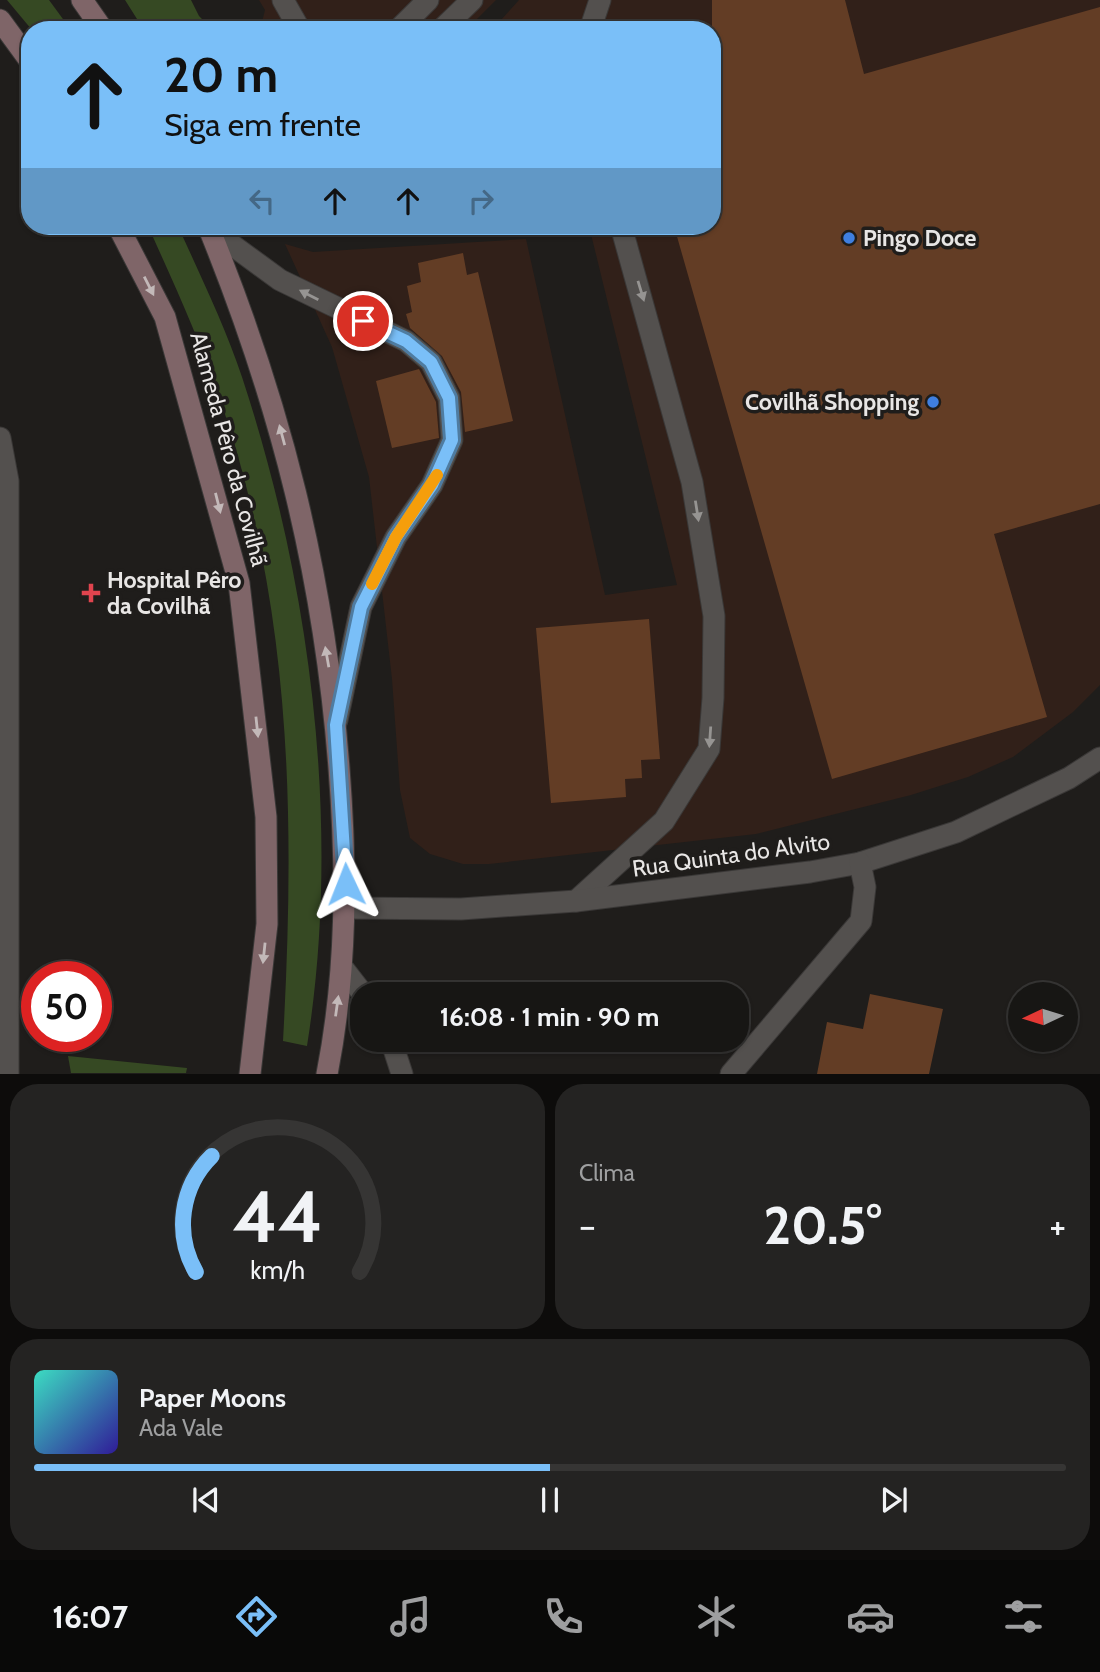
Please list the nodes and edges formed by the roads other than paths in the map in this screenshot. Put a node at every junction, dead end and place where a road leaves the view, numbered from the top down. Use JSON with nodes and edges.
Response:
{"nodes":[{"id":1,"x":82,"y":0,"type":"edge"},
{"id":2,"x":283,"y":0,"type":"edge"},
{"id":3,"x":428,"y":0,"type":"edge"},
{"id":4,"x":472,"y":0,"type":"edge"},
{"id":5,"x":600,"y":0,"type":"edge"},
{"id":6,"x":0,"y":20,"type":"edge"},
{"id":7,"x":97,"y":21,"type":"edge"},
{"id":8,"x":295,"y":21,"type":"edge"},
{"id":9,"x":407,"y":21,"type":"edge"},
{"id":10,"x":450,"y":21,"type":"edge"},
{"id":11,"x":593,"y":21,"type":"edge"},
{"id":12,"x":21,"y":49,"type":"edge"},
{"id":13,"x":123,"y":235,"type":"edge"},
{"id":14,"x":212,"y":235,"type":"edge"},
{"id":15,"x":220,"y":235,"type":"edge"},
{"id":16,"x":623,"y":235,"type":"edge"},
{"id":17,"x":0,"y":438,"type":"edge"},
{"id":18,"x":336,"y":725,"type":"junction"},
{"id":19,"x":1100,"y":758,"type":"edge"},
{"id":20,"x":860,"y":863,"type":"junction"},
{"id":21,"x":576,"y":901,"type":"junction"},
{"id":22,"x":346,"y":908,"type":"junction"},
{"id":23,"x":342,"y":967,"type":"junction"},
{"id":24,"x":354,"y":982,"type":"edge"},
{"id":25,"x":395,"y":1052,"type":"edge"},
{"id":26,"x":8,"y":1073,"type":"edge"},
{"id":27,"x":250,"y":1073,"type":"edge"},
{"id":28,"x":327,"y":1073,"type":"edge"},
{"id":29,"x":402,"y":1073,"type":"edge"},
{"id":30,"x":731,"y":1073,"type":"edge"}],
"edges":[{"from":1,"to":7,"type":"main road"},
{"from":2,"to":8,"type":"street"},
{"from":3,"to":9,"type":"street"},
{"from":4,"to":10,"type":"street"},
{"from":5,"to":11,"type":"street"},
{"from":6,"to":12,"type":"main road"},
{"from":13,"to":27,"type":"main road","name":"Alameda Pêro da Covilhã","one_way":true},
{"from":18,"to":14,"type":"main road","name":"Alameda Pêro da Covilhã","one_way":true},
{"from":18,"to":15,"type":"street","one_way":true},
{"from":16,"to":21,"type":"street","one_way":true},
{"from":17,"to":26,"type":"street"},
{"from":18,"to":22,"type":"main road","name":"Alameda Pêro da Covilhã"},
{"from":19,"to":20,"type":"street","name":"Rua Quinta do Alvito"},
{"from":20,"to":21,"type":"street","name":"Rua Quinta do Alvito"},
{"from":20,"to":30,"type":"street"},
{"from":21,"to":22,"type":"street","name":"Rua Quinta do Alvito"},
{"from":22,"to":23,"type":"main road","name":"Alameda Pêro da Covilhã"},
{"from":23,"to":24,"type":"street"},
{"from":28,"to":23,"type":"main road","name":"Alameda Pêro da Covilhã","one_way":true},
{"from":25,"to":29,"type":"street"}]}
